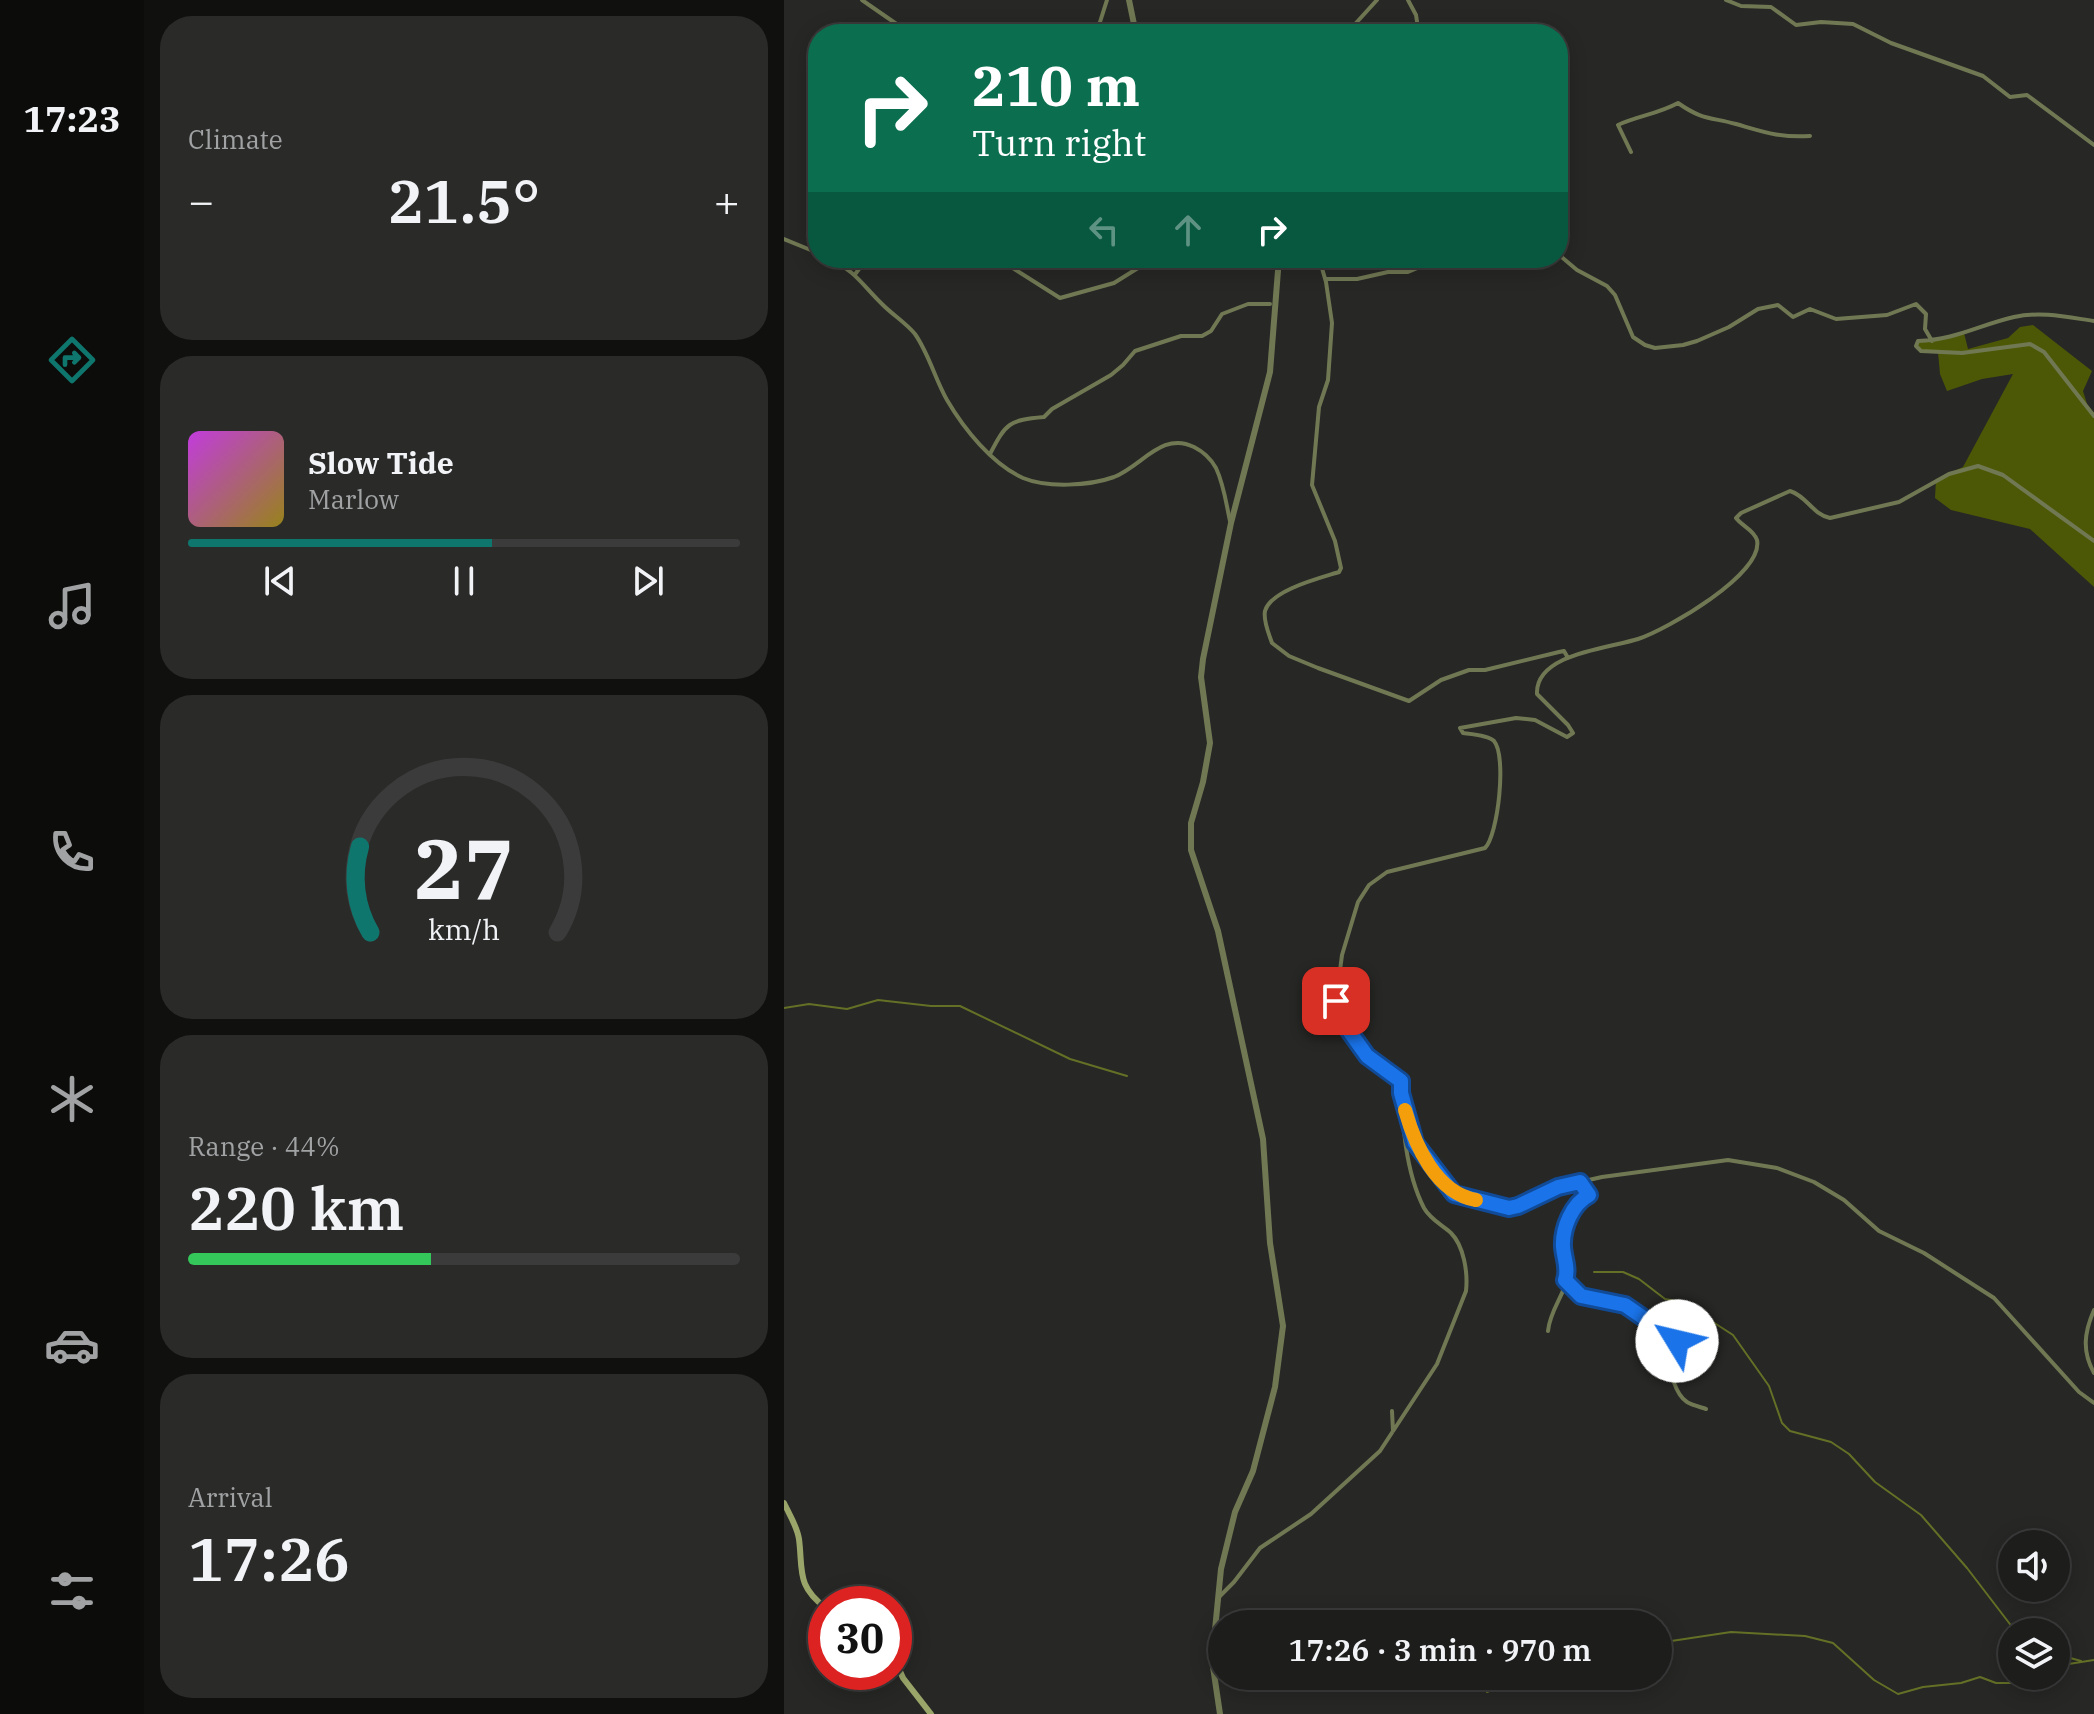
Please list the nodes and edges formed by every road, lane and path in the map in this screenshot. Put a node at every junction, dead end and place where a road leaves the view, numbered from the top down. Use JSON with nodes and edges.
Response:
{"nodes":[{"id":1,"x":862,"y":0,"type":"edge"},
{"id":2,"x":1107,"y":0,"type":"edge"},
{"id":3,"x":1129,"y":0,"type":"edge"},
{"id":4,"x":1377,"y":0,"type":"edge"},
{"id":5,"x":1408,"y":0,"type":"edge"},
{"id":6,"x":1726,"y":0,"type":"edge"},
{"id":7,"x":897,"y":24,"type":"edge"},
{"id":8,"x":1099,"y":24,"type":"edge"},
{"id":9,"x":1134,"y":24,"type":"edge"},
{"id":10,"x":1355,"y":24,"type":"edge"},
{"id":11,"x":1417,"y":24,"type":"edge"},
{"id":12,"x":1810,"y":136,"type":"dead end"},
{"id":13,"x":2094,"y":145,"type":"edge"},
{"id":14,"x":1631,"y":152,"type":"dead end"},
{"id":15,"x":784,"y":239,"type":"edge"},
{"id":16,"x":808,"y":249,"type":"edge"},
{"id":17,"x":1568,"y":262,"type":"edge"},
{"id":18,"x":845,"y":268,"type":"edge"},
{"id":19,"x":860,"y":268,"type":"edge"},
{"id":20,"x":1013,"y":268,"type":"edge"},
{"id":21,"x":1138,"y":268,"type":"edge"},
{"id":22,"x":1278,"y":268,"type":"edge"},
{"id":23,"x":1322,"y":268,"type":"edge"},
{"id":24,"x":1417,"y":268,"type":"edge"},
{"id":25,"x":855,"y":274,"type":"junction"},
{"id":26,"x":1326,"y":279,"type":"junction"},
{"id":27,"x":1270,"y":304,"type":"dead end"},
{"id":28,"x":2094,"y":321,"type":"edge"},
{"id":29,"x":1932,"y":341,"type":"junction"},
{"id":30,"x":2094,"y":416,"type":"edge"},
{"id":31,"x":990,"y":454,"type":"junction"},
{"id":32,"x":1231,"y":523,"type":"junction"},
{"id":33,"x":2094,"y":541,"type":"edge"},
{"id":34,"x":1568,"y":658,"type":"junction"},
{"id":35,"x":1401,"y":1093,"type":"junction"},
{"id":36,"x":1580,"y":1182,"type":"junction"},
{"id":37,"x":1565,"y":1280,"type":"junction"},
{"id":38,"x":2094,"y":1310,"type":"edge"},
{"id":39,"x":1548,"y":1331,"type":"dead end"},
{"id":40,"x":2094,"y":1373,"type":"edge"},
{"id":41,"x":2094,"y":1403,"type":"edge"},
{"id":42,"x":1706,"y":1409,"type":"dead end"},
{"id":43,"x":1392,"y":1411,"type":"dead end"},
{"id":44,"x":1393,"y":1433,"type":"junction"},
{"id":45,"x":784,"y":1503,"type":"edge"},
{"id":46,"x":808,"y":1588,"type":"edge"},
{"id":47,"x":1217,"y":1598,"type":"junction"},
{"id":48,"x":912,"y":1690,"type":"edge"},
{"id":49,"x":931,"y":1714,"type":"edge"},
{"id":50,"x":1220,"y":1714,"type":"edge"}],
"edges":[{"from":1,"to":7,"type":"street"},
{"from":2,"to":8,"type":"street"},
{"from":3,"to":9,"type":"street"},
{"from":4,"to":10,"type":"street"},
{"from":5,"to":11,"type":"street"},
{"from":6,"to":13,"type":"street"},
{"from":12,"to":14,"type":"street"},
{"from":15,"to":16,"type":"street"},
{"from":17,"to":29,"type":"street"},
{"from":18,"to":25,"type":"street"},
{"from":19,"to":25,"type":"street"},
{"from":20,"to":21,"type":"street"},
{"from":22,"to":32,"type":"street"},
{"from":23,"to":26,"type":"street"},
{"from":24,"to":26,"type":"street"},
{"from":25,"to":31,"type":"street"},
{"from":26,"to":34,"type":"street"},
{"from":27,"to":31,"type":"street"},
{"from":28,"to":29,"type":"street"},
{"from":29,"to":30,"type":"street"},
{"from":31,"to":32,"type":"street"},
{"from":32,"to":47,"type":"street"},
{"from":33,"to":34,"type":"street"},
{"from":34,"to":35,"type":"street"},
{"from":35,"to":36,"type":"street"},
{"from":35,"to":44,"type":"street"},
{"from":36,"to":37,"type":"street"},
{"from":36,"to":41,"type":"street"},
{"from":37,"to":39,"type":"street"},
{"from":37,"to":42,"type":"street"},
{"from":38,"to":40,"type":"street"},
{"from":43,"to":44,"type":"street"},
{"from":44,"to":47,"type":"street"},
{"from":45,"to":46,"type":"main road"},
{"from":47,"to":50,"type":"street"},
{"from":48,"to":49,"type":"main road"}]}
